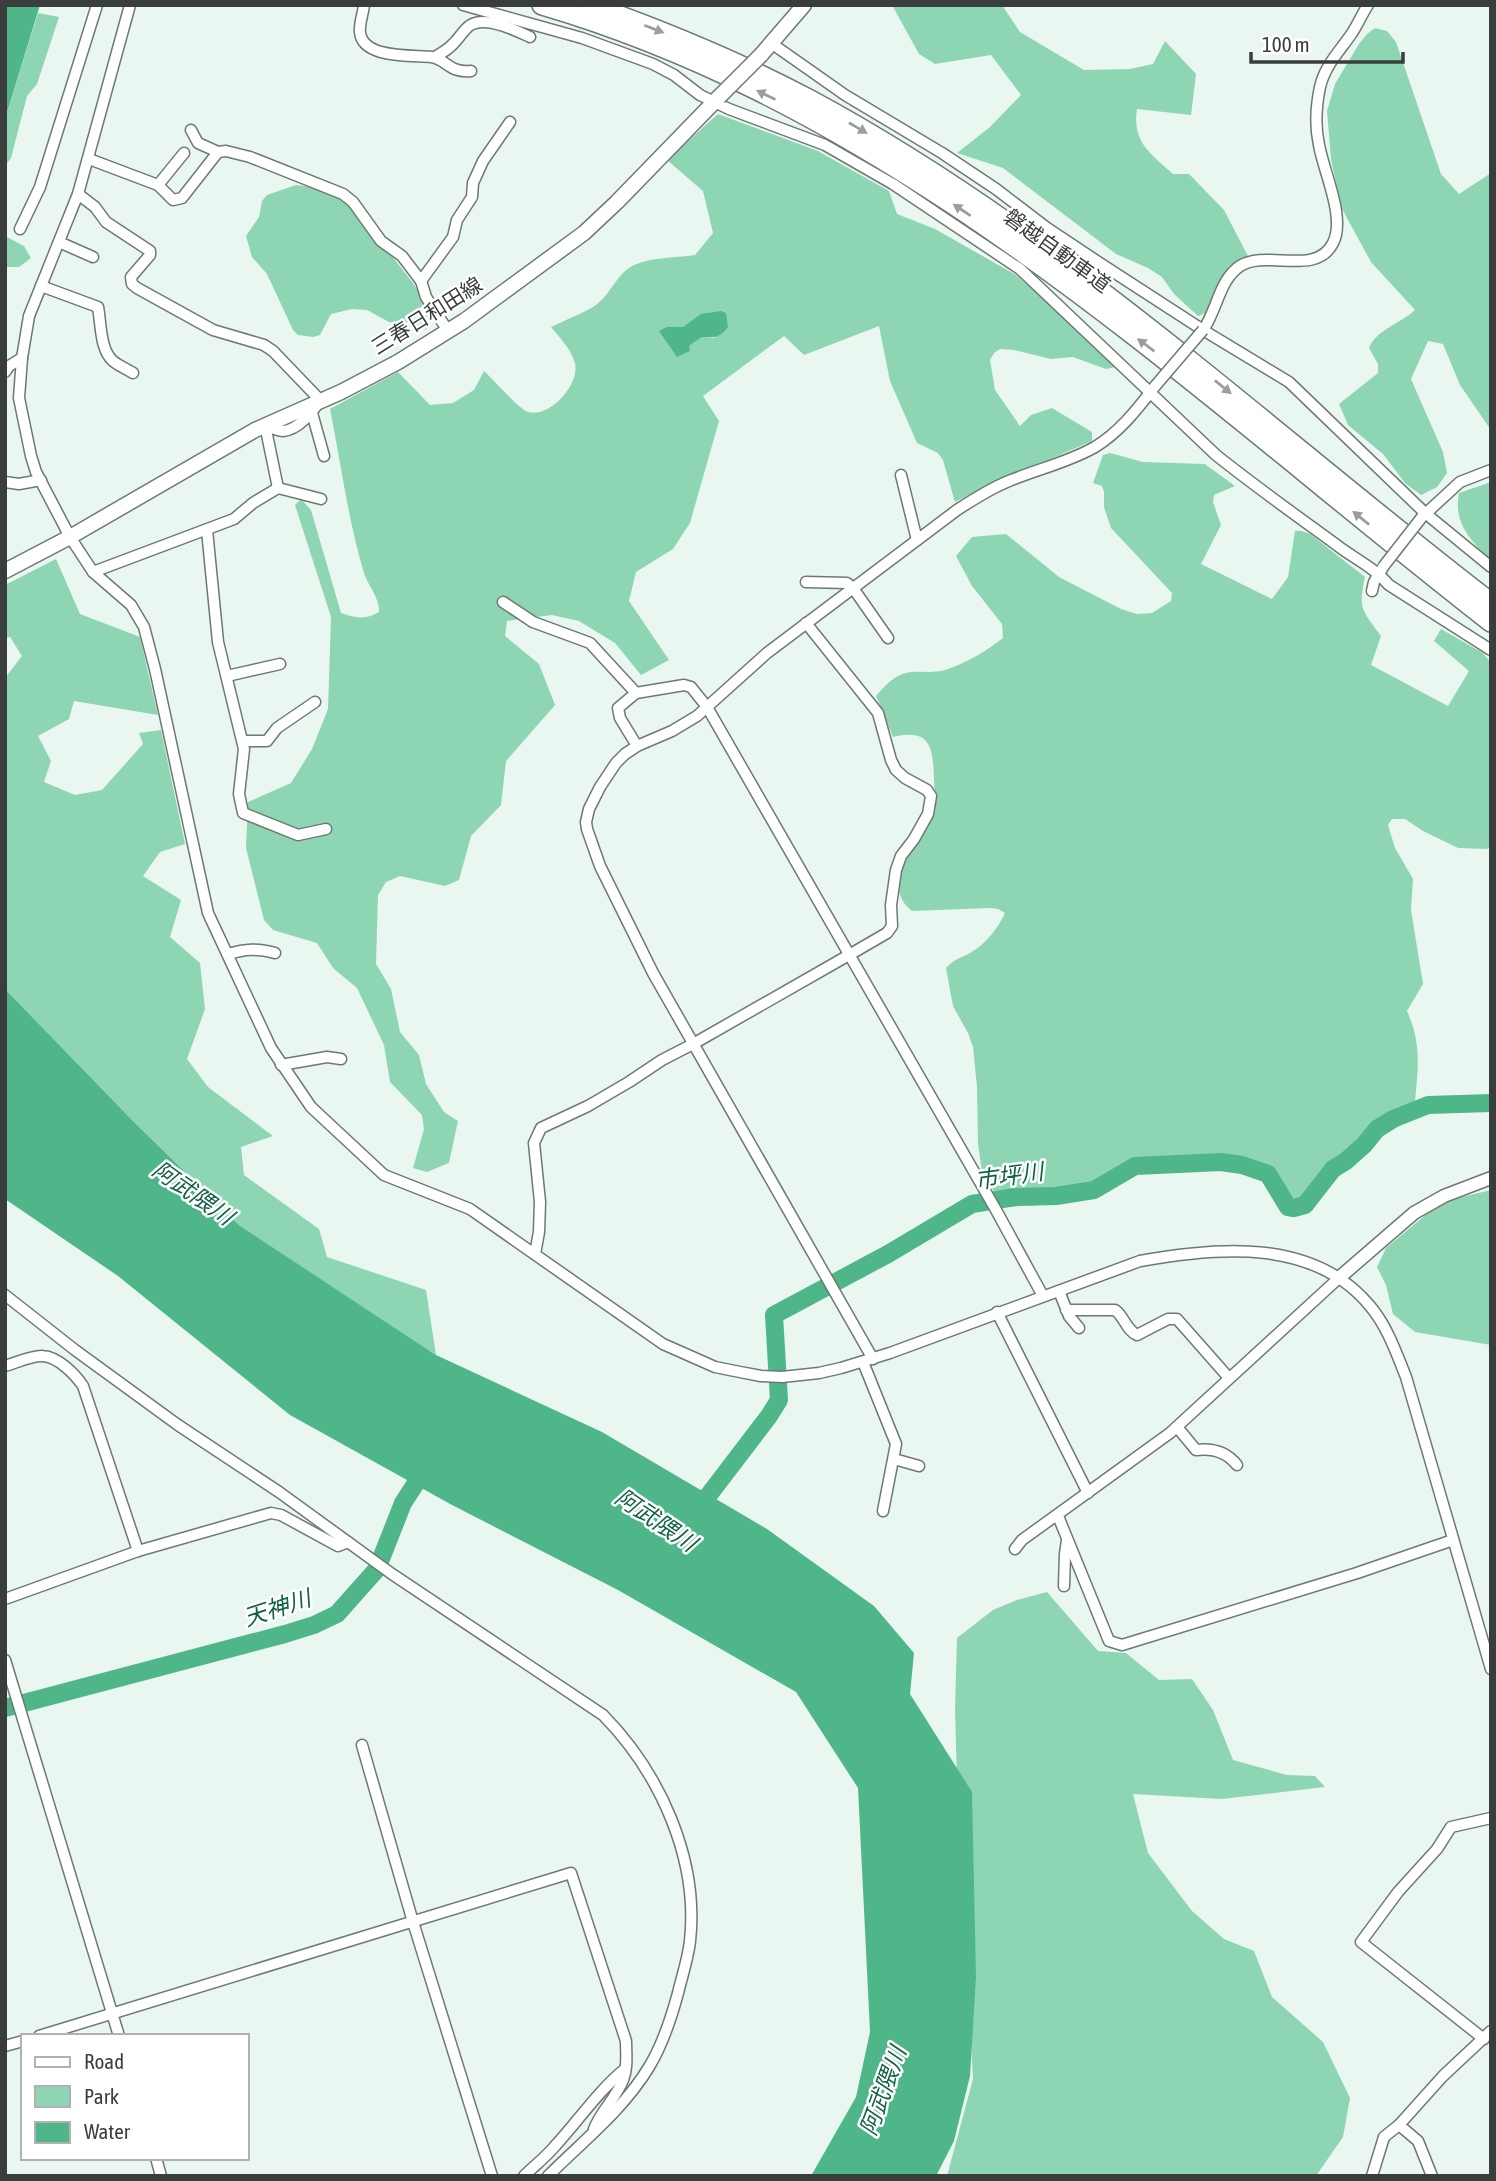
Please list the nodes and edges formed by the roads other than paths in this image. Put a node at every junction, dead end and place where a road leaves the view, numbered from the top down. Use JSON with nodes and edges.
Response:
{"nodes":[{"id":1,"x":97,"y":5,"type":"edge"},
{"id":2,"x":130,"y":5,"type":"edge"},
{"id":3,"x":376,"y":5,"type":"edge"},
{"id":4,"x":463,"y":5,"type":"edge"},
{"id":5,"x":542,"y":5,"type":"edge"},
{"id":6,"x":590,"y":5,"type":"edge"},
{"id":7,"x":804,"y":5,"type":"edge"},
{"id":8,"x":1368,"y":5,"type":"edge"},
{"id":9,"x":364,"y":10,"type":"edge"},
{"id":10,"x":530,"y":37,"type":"dead end"},
{"id":11,"x":771,"y":43,"type":"junction"},
{"id":12,"x":435,"y":57,"type":"junction"},
{"id":13,"x":471,"y":71,"type":"dead end"},
{"id":14,"x":717,"y":100,"type":"junction"},
{"id":15,"x":510,"y":122,"type":"dead end"},
{"id":16,"x":191,"y":130,"type":"dead end"},
{"id":17,"x":218,"y":152,"type":"junction"},
{"id":18,"x":184,"y":153,"type":"dead end"},
{"id":19,"x":89,"y":159,"type":"junction"},
{"id":20,"x":158,"y":185,"type":"junction"},
{"id":21,"x":78,"y":194,"type":"junction"},
{"id":22,"x":20,"y":229,"type":"dead end"},
{"id":23,"x":59,"y":242,"type":"junction"},
{"id":24,"x":93,"y":257,"type":"dead end"},
{"id":25,"x":421,"y":281,"type":"junction"},
{"id":26,"x":41,"y":286,"type":"junction"},
{"id":27,"x":1203,"y":330,"type":"junction"},
{"id":28,"x":448,"y":331,"type":"junction"},
{"id":29,"x":22,"y":358,"type":"junction"},
{"id":30,"x":5,"y":372,"type":"edge"},
{"id":31,"x":133,"y":373,"type":"dead end"},
{"id":32,"x":1154,"y":389,"type":"junction"},
{"id":33,"x":316,"y":407,"type":"junction"},
{"id":34,"x":265,"y":425,"type":"junction"},
{"id":35,"x":324,"y":456,"type":"dead end"},
{"id":36,"x":1491,"y":470,"type":"edge"},
{"id":37,"x":901,"y":475,"type":"dead end"},
{"id":38,"x":41,"y":481,"type":"junction"},
{"id":39,"x":5,"y":482,"type":"edge"},
{"id":40,"x":278,"y":488,"type":"junction"},
{"id":41,"x":321,"y":499,"type":"dead end"},
{"id":42,"x":1424,"y":515,"type":"junction"},
{"id":43,"x":207,"y":530,"type":"junction"},
{"id":44,"x":70,"y":537,"type":"junction"},
{"id":45,"x":917,"y":540,"type":"junction"},
{"id":46,"x":1491,"y":566,"type":"edge"},
{"id":47,"x":1381,"y":569,"type":"junction"},
{"id":48,"x":5,"y":571,"type":"edge"},
{"id":49,"x":93,"y":572,"type":"junction"},
{"id":50,"x":806,"y":582,"type":"dead end"},
{"id":51,"x":853,"y":588,"type":"junction"},
{"id":52,"x":1372,"y":591,"type":"dead end"},
{"id":53,"x":503,"y":602,"type":"dead end"},
{"id":54,"x":1491,"y":603,"type":"edge"},
{"id":55,"x":1491,"y":622,"type":"edge"},
{"id":56,"x":806,"y":624,"type":"junction"},
{"id":57,"x":888,"y":638,"type":"dead end"},
{"id":58,"x":1491,"y":650,"type":"edge"},
{"id":59,"x":280,"y":664,"type":"dead end"},
{"id":60,"x":227,"y":676,"type":"junction"},
{"id":61,"x":636,"y":693,"type":"junction"},
{"id":62,"x":315,"y":702,"type":"dead end"},
{"id":63,"x":707,"y":707,"type":"junction"},
{"id":64,"x":243,"y":741,"type":"junction"},
{"id":65,"x":637,"y":746,"type":"junction"},
{"id":66,"x":326,"y":829,"type":"dead end"},
{"id":67,"x":275,"y":953,"type":"dead end"},
{"id":68,"x":228,"y":954,"type":"junction"},
{"id":69,"x":849,"y":956,"type":"junction"},
{"id":70,"x":693,"y":1044,"type":"junction"},
{"id":71,"x":341,"y":1059,"type":"dead end"},
{"id":72,"x":281,"y":1065,"type":"junction"},
{"id":73,"x":1491,"y":1178,"type":"edge"},
{"id":74,"x":535,"y":1254,"type":"junction"},
{"id":75,"x":1340,"y":1277,"type":"junction"},
{"id":76,"x":1059,"y":1291,"type":"junction"},
{"id":77,"x":5,"y":1295,"type":"edge"},
{"id":78,"x":1043,"y":1296,"type":"junction"},
{"id":79,"x":1066,"y":1310,"type":"junction"},
{"id":80,"x":997,"y":1312,"type":"junction"},
{"id":81,"x":1079,"y":1328,"type":"dead end"},
{"id":82,"x":868,"y":1360,"type":"junction"},
{"id":83,"x":5,"y":1366,"type":"edge"},
{"id":84,"x":1228,"y":1378,"type":"junction"},
{"id":85,"x":1177,"y":1427,"type":"junction"},
{"id":86,"x":894,"y":1459,"type":"junction"},
{"id":87,"x":1237,"y":1465,"type":"dead end"},
{"id":88,"x":919,"y":1466,"type":"dead end"},
{"id":89,"x":1088,"y":1493,"type":"junction"},
{"id":90,"x":883,"y":1511,"type":"dead end"},
{"id":91,"x":1058,"y":1516,"type":"junction"},
{"id":92,"x":1068,"y":1539,"type":"junction"},
{"id":93,"x":1453,"y":1540,"type":"junction"},
{"id":94,"x":348,"y":1542,"type":"junction"},
{"id":95,"x":1015,"y":1549,"type":"dead end"},
{"id":96,"x":138,"y":1550,"type":"junction"},
{"id":97,"x":1064,"y":1586,"type":"dead end"},
{"id":98,"x":5,"y":1600,"type":"edge"},
{"id":99,"x":5,"y":1660,"type":"edge"},
{"id":100,"x":1491,"y":1669,"type":"edge"},
{"id":101,"x":362,"y":1745,"type":"dead end"},
{"id":102,"x":1491,"y":1818,"type":"edge"},
{"id":103,"x":413,"y":1922,"type":"junction"},
{"id":104,"x":113,"y":2013,"type":"junction"},
{"id":105,"x":45,"y":2034,"type":"edge"},
{"id":106,"x":118,"y":2034,"type":"edge"},
{"id":107,"x":1487,"y":2035,"type":"edge"},
{"id":108,"x":626,"y":2069,"type":"junction"},
{"id":109,"x":1399,"y":2125,"type":"junction"},
{"id":110,"x":592,"y":2135,"type":"junction"},
{"id":111,"x":492,"y":2176,"type":"edge"},
{"id":112,"x":524,"y":2176,"type":"edge"},
{"id":113,"x":548,"y":2176,"type":"edge"},
{"id":114,"x":1372,"y":2176,"type":"edge"},
{"id":115,"x":1432,"y":2176,"type":"edge"}],
"edges":[{"from":1,"to":22,"type":"street"},
{"from":2,"to":19,"type":"street"},
{"from":3,"to":9,"type":"street"},
{"from":4,"to":14,"type":"street"},
{"from":55,"to":5,"type":"highway","name":"磐越自動車道","one_way":true},
{"from":6,"to":54,"type":"highway","name":"磐越自動車道","one_way":true},
{"from":7,"to":11,"type":"main road","name":"三春日和田線"},
{"from":8,"to":27,"type":"street"},
{"from":9,"to":12,"type":"street"},
{"from":10,"to":12,"type":"street"},
{"from":11,"to":14,"type":"main road","name":"三春日和田線","bridge":true},
{"from":11,"to":27,"type":"street"},
{"from":12,"to":13,"type":"street"},
{"from":14,"to":28,"type":"main road","name":"三春日和田線"},
{"from":14,"to":32,"type":"street"},
{"from":15,"to":25,"type":"street"},
{"from":16,"to":17,"type":"street"},
{"from":17,"to":20,"type":"street"},
{"from":17,"to":25,"type":"street"},
{"from":18,"to":20,"type":"street"},
{"from":19,"to":20,"type":"street"},
{"from":19,"to":21,"type":"street"},
{"from":21,"to":23,"type":"street"},
{"from":21,"to":33,"type":"street"},
{"from":23,"to":24,"type":"street"},
{"from":23,"to":26,"type":"street"},
{"from":25,"to":28,"type":"street"},
{"from":26,"to":29,"type":"street"},
{"from":26,"to":31,"type":"street"},
{"from":27,"to":32,"type":"street","bridge":true},
{"from":27,"to":42,"type":"street"},
{"from":28,"to":33,"type":"main road","name":"三春日和田線"},
{"from":29,"to":30,"type":"street"},
{"from":29,"to":38,"type":"street"},
{"from":32,"to":45,"type":"street"},
{"from":32,"to":47,"type":"street"},
{"from":33,"to":34,"type":"main road","name":"三春日和田線"},
{"from":33,"to":35,"type":"street"},
{"from":34,"to":40,"type":"street"},
{"from":34,"to":44,"type":"main road","name":"三春日和田線"},
{"from":36,"to":42,"type":"street"},
{"from":37,"to":45,"type":"street"},
{"from":38,"to":39,"type":"street"},
{"from":38,"to":44,"type":"street"},
{"from":40,"to":41,"type":"street"},
{"from":40,"to":43,"type":"street"},
{"from":42,"to":46,"type":"street"},
{"from":42,"to":47,"type":"street","bridge":true},
{"from":43,"to":49,"type":"street"},
{"from":43,"to":60,"type":"street"},
{"from":44,"to":48,"type":"main road","name":"三春日和田線"},
{"from":44,"to":49,"type":"street"},
{"from":45,"to":51,"type":"street"},
{"from":47,"to":52,"type":"street"},
{"from":47,"to":58,"type":"street"},
{"from":49,"to":68,"type":"street"},
{"from":50,"to":51,"type":"street"},
{"from":51,"to":56,"type":"street"},
{"from":51,"to":57,"type":"street"},
{"from":53,"to":61,"type":"street"},
{"from":56,"to":63,"type":"street"},
{"from":56,"to":69,"type":"street"},
{"from":59,"to":60,"type":"street"},
{"from":60,"to":64,"type":"street"},
{"from":61,"to":63,"type":"street"},
{"from":61,"to":65,"type":"street"},
{"from":62,"to":64,"type":"street"},
{"from":63,"to":65,"type":"street"},
{"from":63,"to":69,"type":"street"},
{"from":64,"to":66,"type":"street"},
{"from":65,"to":70,"type":"street"},
{"from":67,"to":68,"type":"street"},
{"from":68,"to":72,"type":"street"},
{"from":69,"to":70,"type":"street"},
{"from":69,"to":78,"type":"street"},
{"from":70,"to":74,"type":"street"},
{"from":70,"to":82,"type":"street"},
{"from":71,"to":72,"type":"street"},
{"from":72,"to":74,"type":"street"},
{"from":73,"to":75,"type":"street"},
{"from":74,"to":82,"type":"street"},
{"from":75,"to":76,"type":"street"},
{"from":75,"to":84,"type":"street"},
{"from":75,"to":93,"type":"street"},
{"from":76,"to":78,"type":"street"},
{"from":76,"to":79,"type":"street"},
{"from":77,"to":94,"type":"street"},
{"from":78,"to":80,"type":"street"},
{"from":79,"to":81,"type":"street"},
{"from":79,"to":84,"type":"street"},
{"from":80,"to":82,"type":"street"},
{"from":80,"to":89,"type":"street"},
{"from":82,"to":86,"type":"street"},
{"from":83,"to":96,"type":"street"},
{"from":84,"to":85,"type":"street"},
{"from":85,"to":87,"type":"street"},
{"from":85,"to":89,"type":"street"},
{"from":86,"to":88,"type":"street"},
{"from":86,"to":90,"type":"street"},
{"from":89,"to":91,"type":"street"},
{"from":91,"to":92,"type":"street"},
{"from":91,"to":95,"type":"street"},
{"from":92,"to":93,"type":"street"},
{"from":92,"to":97,"type":"street"},
{"from":93,"to":100,"type":"street"},
{"from":94,"to":96,"type":"street"},
{"from":94,"to":110,"type":"street"},
{"from":96,"to":98,"type":"street"},
{"from":99,"to":104,"type":"street"},
{"from":101,"to":103,"type":"street"},
{"from":102,"to":107,"type":"street"},
{"from":103,"to":104,"type":"street"},
{"from":103,"to":108,"type":"street"},
{"from":103,"to":111,"type":"street"},
{"from":104,"to":105,"type":"street"},
{"from":104,"to":106,"type":"street"},
{"from":107,"to":109,"type":"street"},
{"from":108,"to":110,"type":"street"},
{"from":108,"to":112,"type":"street"},
{"from":109,"to":114,"type":"street"},
{"from":109,"to":115,"type":"street"},
{"from":110,"to":113,"type":"street"}]}
